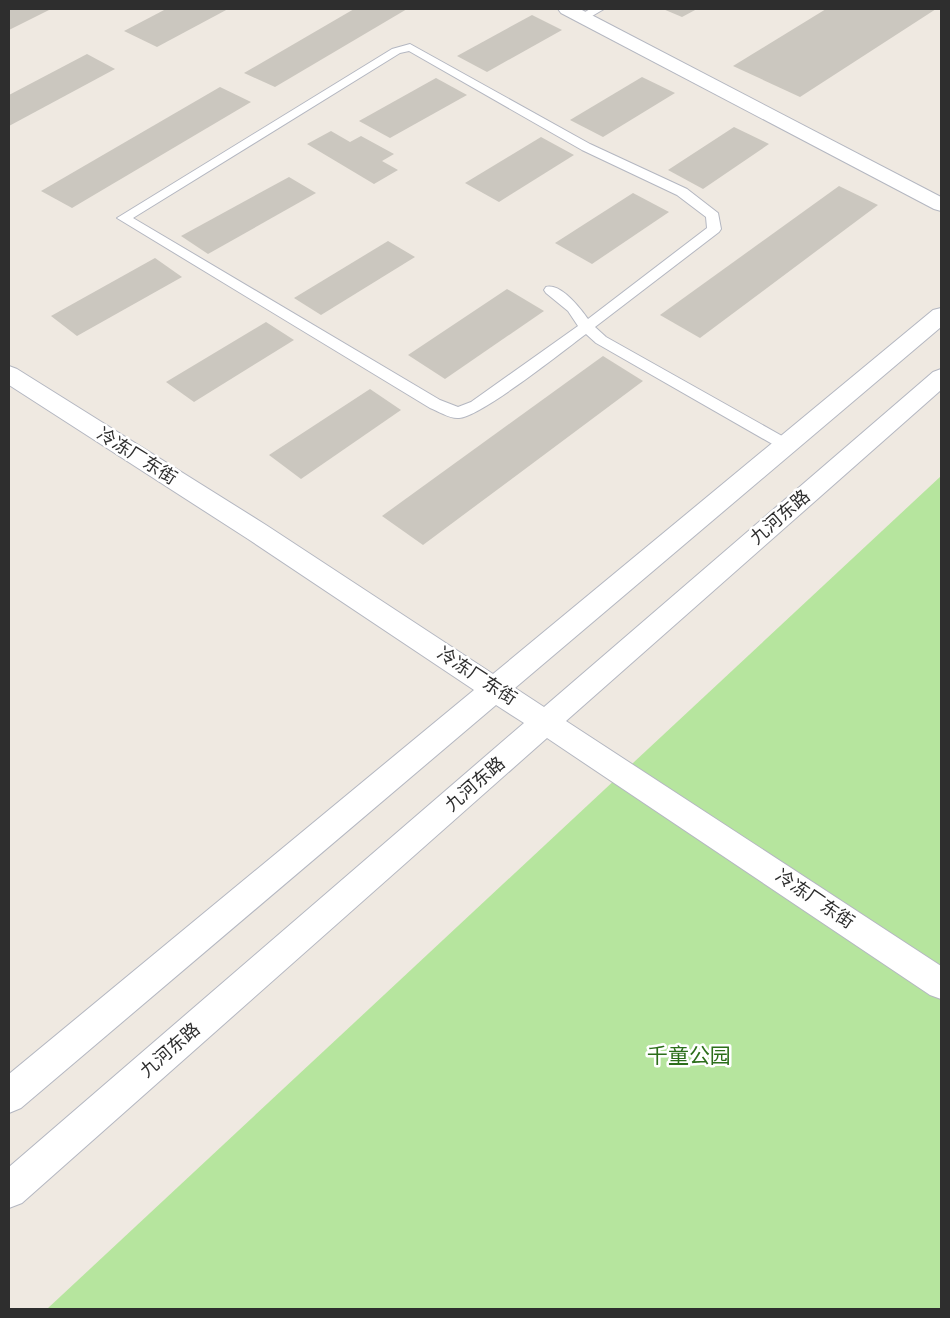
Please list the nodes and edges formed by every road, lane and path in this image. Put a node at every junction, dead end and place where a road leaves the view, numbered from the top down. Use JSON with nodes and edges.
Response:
{"nodes":[{"id":1,"x":583,"y":12,"type":"edge"},
{"id":2,"x":941,"y":205,"type":"edge"},
{"id":3,"x":551,"y":290,"type":"dead end"},
{"id":4,"x":941,"y":315,"type":"edge"},
{"id":5,"x":586,"y":327,"type":"junction"},
{"id":6,"x":9,"y":374,"type":"edge"},
{"id":7,"x":941,"y":377,"type":"edge"},
{"id":8,"x":786,"y":445,"type":"junction"},
{"id":9,"x":495,"y":688,"type":"junction"},
{"id":10,"x":546,"y":722,"type":"junction"},
{"id":11,"x":941,"y":984,"type":"edge"},
{"id":12,"x":9,"y":1096,"type":"edge"},
{"id":13,"x":9,"y":1190,"type":"edge"}],
"edges":[{"from":1,"to":2,"type":"main road"},
{"from":3,"to":5,"type":"lane"},
{"from":4,"to":8,"type":"main road"},
{"from":5,"to":5,"type":"lane"},
{"from":5,"to":8,"type":"lane"},
{"from":6,"to":9,"type":"main road","name":"冷冻厂东街"},
{"from":7,"to":10,"type":"main road","name":"九河东路"},
{"from":8,"to":9,"type":"main road"},
{"from":9,"to":10,"type":"main road","name":"冷冻厂东街"},
{"from":9,"to":12,"type":"main road"},
{"from":10,"to":11,"type":"main road","name":"冷冻厂东街"},
{"from":10,"to":13,"type":"main road","name":"九河东路"}]}
